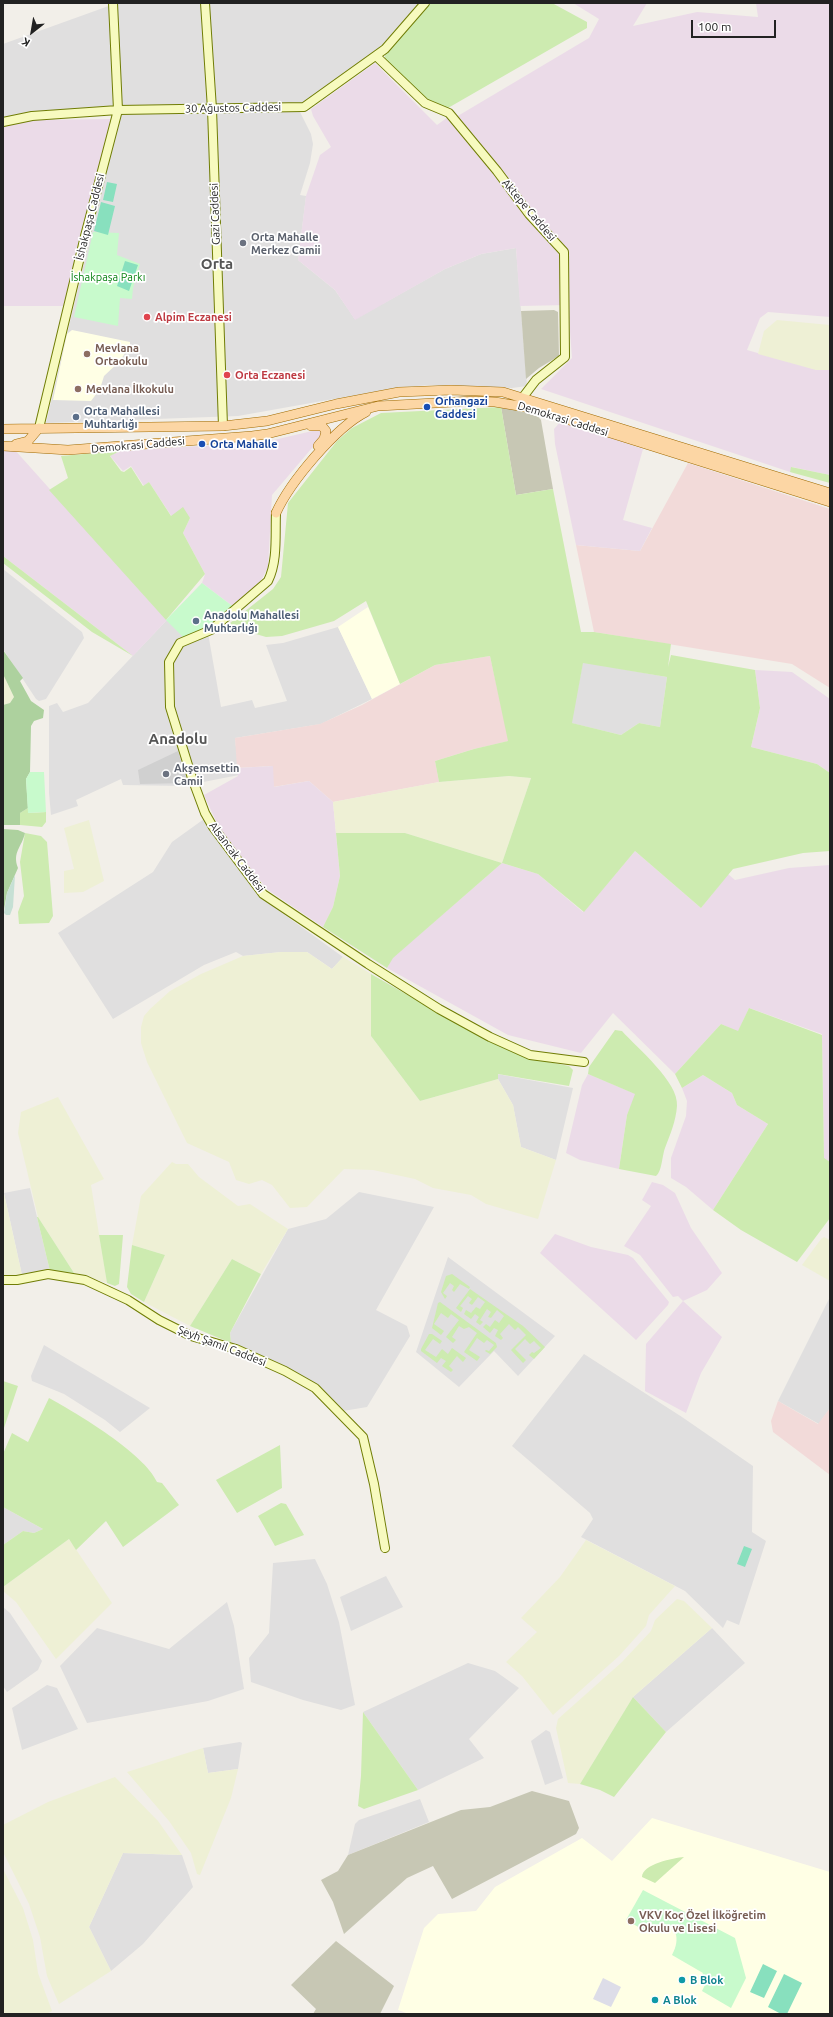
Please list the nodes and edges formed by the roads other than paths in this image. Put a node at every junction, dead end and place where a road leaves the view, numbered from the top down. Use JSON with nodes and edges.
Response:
{"nodes":[{"id":1,"x":113,"y":3,"type":"edge"},
{"id":2,"x":205,"y":3,"type":"edge"},
{"id":3,"x":425,"y":3,"type":"edge"},
{"id":4,"x":376,"y":56,"type":"junction"},
{"id":5,"x":212,"y":109,"type":"junction"},
{"id":6,"x":118,"y":110,"type":"junction"},
{"id":7,"x":3,"y":122,"type":"edge"},
{"id":8,"x":523,"y":397,"type":"junction"},
{"id":9,"x":545,"y":404,"type":"junction"},
{"id":10,"x":378,"y":406,"type":"junction"},
{"id":11,"x":316,"y":409,"type":"junction"},
{"id":12,"x":548,"y":413,"type":"junction"},
{"id":13,"x":330,"y":418,"type":"junction"},
{"id":14,"x":223,"y":426,"type":"junction"},
{"id":15,"x":294,"y":427,"type":"junction"},
{"id":16,"x":39,"y":428,"type":"junction"},
{"id":17,"x":3,"y":430,"type":"edge"},
{"id":18,"x":238,"y":436,"type":"junction"},
{"id":19,"x":329,"y":442,"type":"junction"},
{"id":20,"x":3,"y":446,"type":"edge"},
{"id":21,"x":830,"y":493,"type":"edge"},
{"id":22,"x":830,"y":502,"type":"edge"},
{"id":23,"x":276,"y":513,"type":"junction"},
{"id":24,"x":584,"y":1062,"type":"dead end"},
{"id":25,"x":3,"y":1280,"type":"edge"},
{"id":26,"x":385,"y":1548,"type":"dead end"}],
"edges":[{"from":1,"to":6,"type":"street","name":"İshakpaşa Caddesi"},
{"from":2,"to":5,"type":"street","name":"Gazi Caddesi"},
{"from":3,"to":4,"type":"street","name":"30 Ağustos Caddesi"},
{"from":4,"to":5,"type":"street","name":"30 Ağustos Caddesi"},
{"from":4,"to":8,"type":"street","name":"Aktepe Caddesi"},
{"from":5,"to":6,"type":"street","name":"30 Ağustos Caddesi"},
{"from":5,"to":14,"type":"street","name":"Gazi Caddesi"},
{"from":6,"to":7,"type":"street","name":"30 Ağustos Caddesi"},
{"from":6,"to":16,"type":"street","name":"İshakpaşa Caddesi"},
{"from":8,"to":9,"type":"main road","name":"Demokrasi Caddesi"},
{"from":8,"to":11,"type":"main road","name":"Demokrasi Caddesi"},
{"from":9,"to":12,"type":"main road"},
{"from":9,"to":21,"type":"main road","name":"Demokrasi Caddesi"},
{"from":10,"to":12,"type":"main road","name":"Demokrasi Caddesi"},
{"from":10,"to":13,"type":"main road","name":"Demokrasi Caddesi"},
{"from":10,"to":19,"type":"main road"},
{"from":11,"to":13,"type":"main road"},
{"from":11,"to":14,"type":"main road","name":"Demokrasi Caddesi"},
{"from":12,"to":22,"type":"main road","name":"Demokrasi Caddesi"},
{"from":13,"to":15,"type":"main road","name":"Demokrasi Caddesi"},
{"from":13,"to":19,"type":"main road"},
{"from":14,"to":16,"type":"main road","name":"Demokrasi Caddesi"},
{"from":14,"to":18,"type":"main road"},
{"from":15,"to":18,"type":"main road","name":"Demokrasi Caddesi"},
{"from":15,"to":23,"type":"main road"},
{"from":16,"to":17,"type":"main road","name":"Demokrasi Caddesi"},
{"from":16,"to":20,"type":"main road"},
{"from":18,"to":20,"type":"main road","name":"Demokrasi Caddesi"},
{"from":19,"to":23,"type":"main road"},
{"from":23,"to":24,"type":"street","name":"Alsancak Caddesi"},
{"from":25,"to":26,"type":"street","name":"Şeyh Şamil Caddesi"}]}
